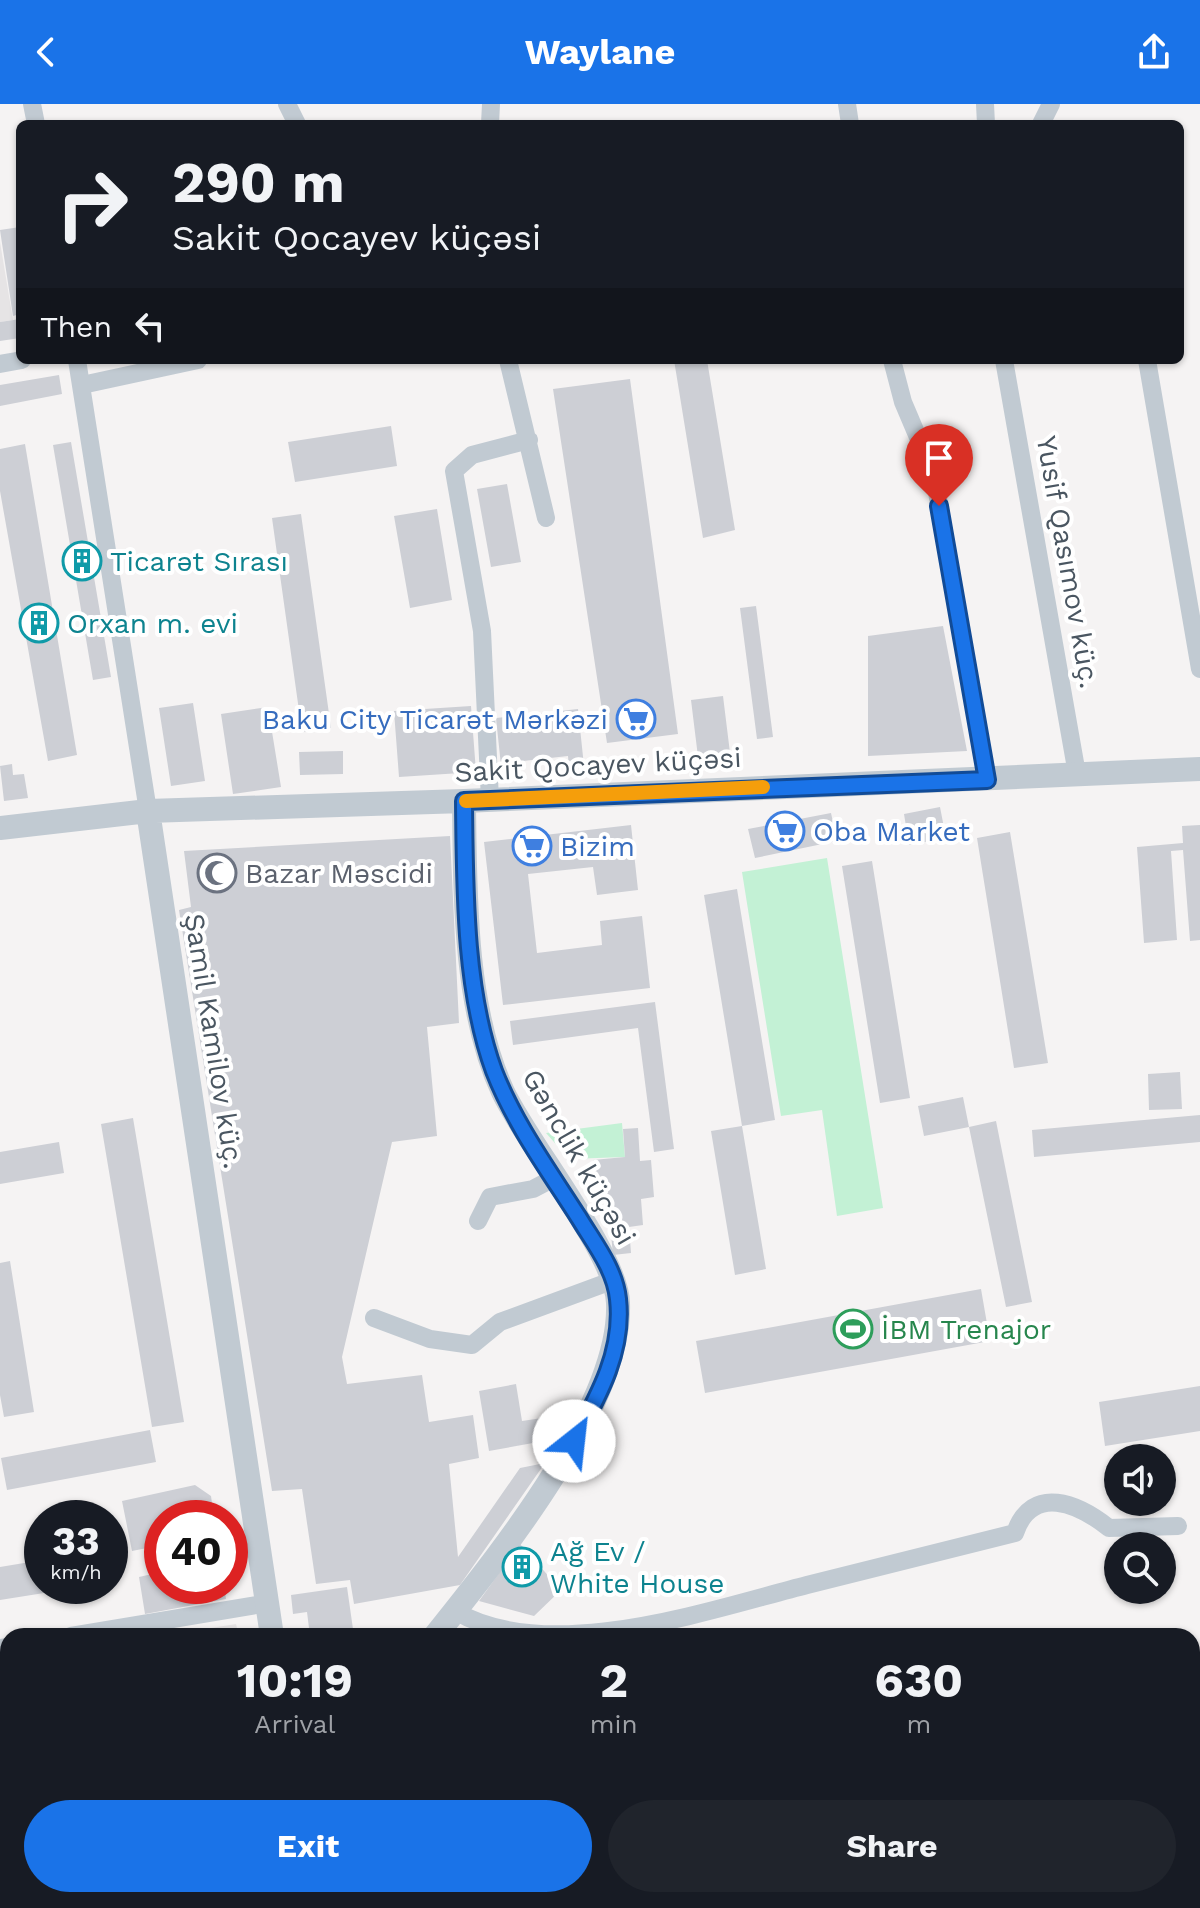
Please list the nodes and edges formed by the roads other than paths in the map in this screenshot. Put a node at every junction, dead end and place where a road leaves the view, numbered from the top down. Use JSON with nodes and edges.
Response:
{"nodes":[{"id":1,"x":78,"y":364,"type":"edge"},
{"id":2,"x":179,"y":364,"type":"edge"},
{"id":3,"x":509,"y":364,"type":"edge"},
{"id":4,"x":893,"y":364,"type":"edge"},
{"id":5,"x":1005,"y":364,"type":"edge"},
{"id":6,"x":1148,"y":364,"type":"edge"},
{"id":7,"x":82,"y":385,"type":"junction"},
{"id":8,"x":529,"y":440,"type":"junction"},
{"id":9,"x":546,"y":518,"type":"dead end"},
{"id":10,"x":1200,"y":669,"type":"edge"},
{"id":11,"x":1200,"y":769,"type":"edge"},
{"id":12,"x":1077,"y":774,"type":"junction"},
{"id":13,"x":987,"y":780,"type":"junction"},
{"id":14,"x":490,"y":800,"type":"junction"},
{"id":15,"x":464,"y":801,"type":"junction"},
{"id":16,"x":148,"y":811,"type":"junction"},
{"id":17,"x":0,"y":828,"type":"edge"},
{"id":18,"x":554,"y":1178,"type":"junction"},
{"id":19,"x":478,"y":1221,"type":"dead end"},
{"id":20,"x":614,"y":1280,"type":"junction"},
{"id":21,"x":374,"y":1318,"type":"dead end"},
{"id":22,"x":1178,"y":1526,"type":"dead end"},
{"id":23,"x":268,"y":1603,"type":"junction"},
{"id":24,"x":455,"y":1611,"type":"junction"},
{"id":25,"x":119,"y":1628,"type":"edge"},
{"id":26,"x":271,"y":1628,"type":"edge"},
{"id":27,"x":441,"y":1628,"type":"edge"},
{"id":28,"x":504,"y":1628,"type":"edge"},
{"id":29,"x":623,"y":1628,"type":"edge"}],
"edges":[{"from":1,"to":7,"type":"street","name":"Şamil Kamilov küç."},
{"from":2,"to":7,"type":"street"},
{"from":3,"to":8,"type":"street"},
{"from":4,"to":13,"type":"street"},
{"from":5,"to":12,"type":"street","name":"Yusif Qasımov küç."},
{"from":6,"to":10,"type":"street"},
{"from":7,"to":16,"type":"street","name":"Şamil Kamilov küç."},
{"from":8,"to":9,"type":"street"},
{"from":8,"to":14,"type":"street"},
{"from":11,"to":12,"type":"street","name":"Sakit Qocayev küçəsi"},
{"from":12,"to":13,"type":"street","name":"Sakit Qocayev küçəsi"},
{"from":13,"to":14,"type":"street","name":"Sakit Qocayev küçəsi"},
{"from":14,"to":15,"type":"street","name":"Sakit Qocayev küçəsi"},
{"from":15,"to":16,"type":"street","name":"Sakit Qocayev küçəsi"},
{"from":15,"to":18,"type":"street","name":"Gənclik küçəsi"},
{"from":16,"to":17,"type":"street","name":"Sakit Qocayev küçəsi"},
{"from":16,"to":23,"type":"street","name":"Şamil Kamilov küç."},
{"from":18,"to":19,"type":"street"},
{"from":18,"to":20,"type":"street","name":"Gənclik küçəsi"},
{"from":20,"to":21,"type":"street"},
{"from":20,"to":24,"type":"street","name":"Gənclik küçəsi"},
{"from":22,"to":29,"type":"street"},
{"from":23,"to":25,"type":"street"},
{"from":23,"to":26,"type":"street","name":"Şamil Kamilov küç."},
{"from":24,"to":27,"type":"street","name":"Gənclik küçəsi"},
{"from":24,"to":28,"type":"street"}]}
